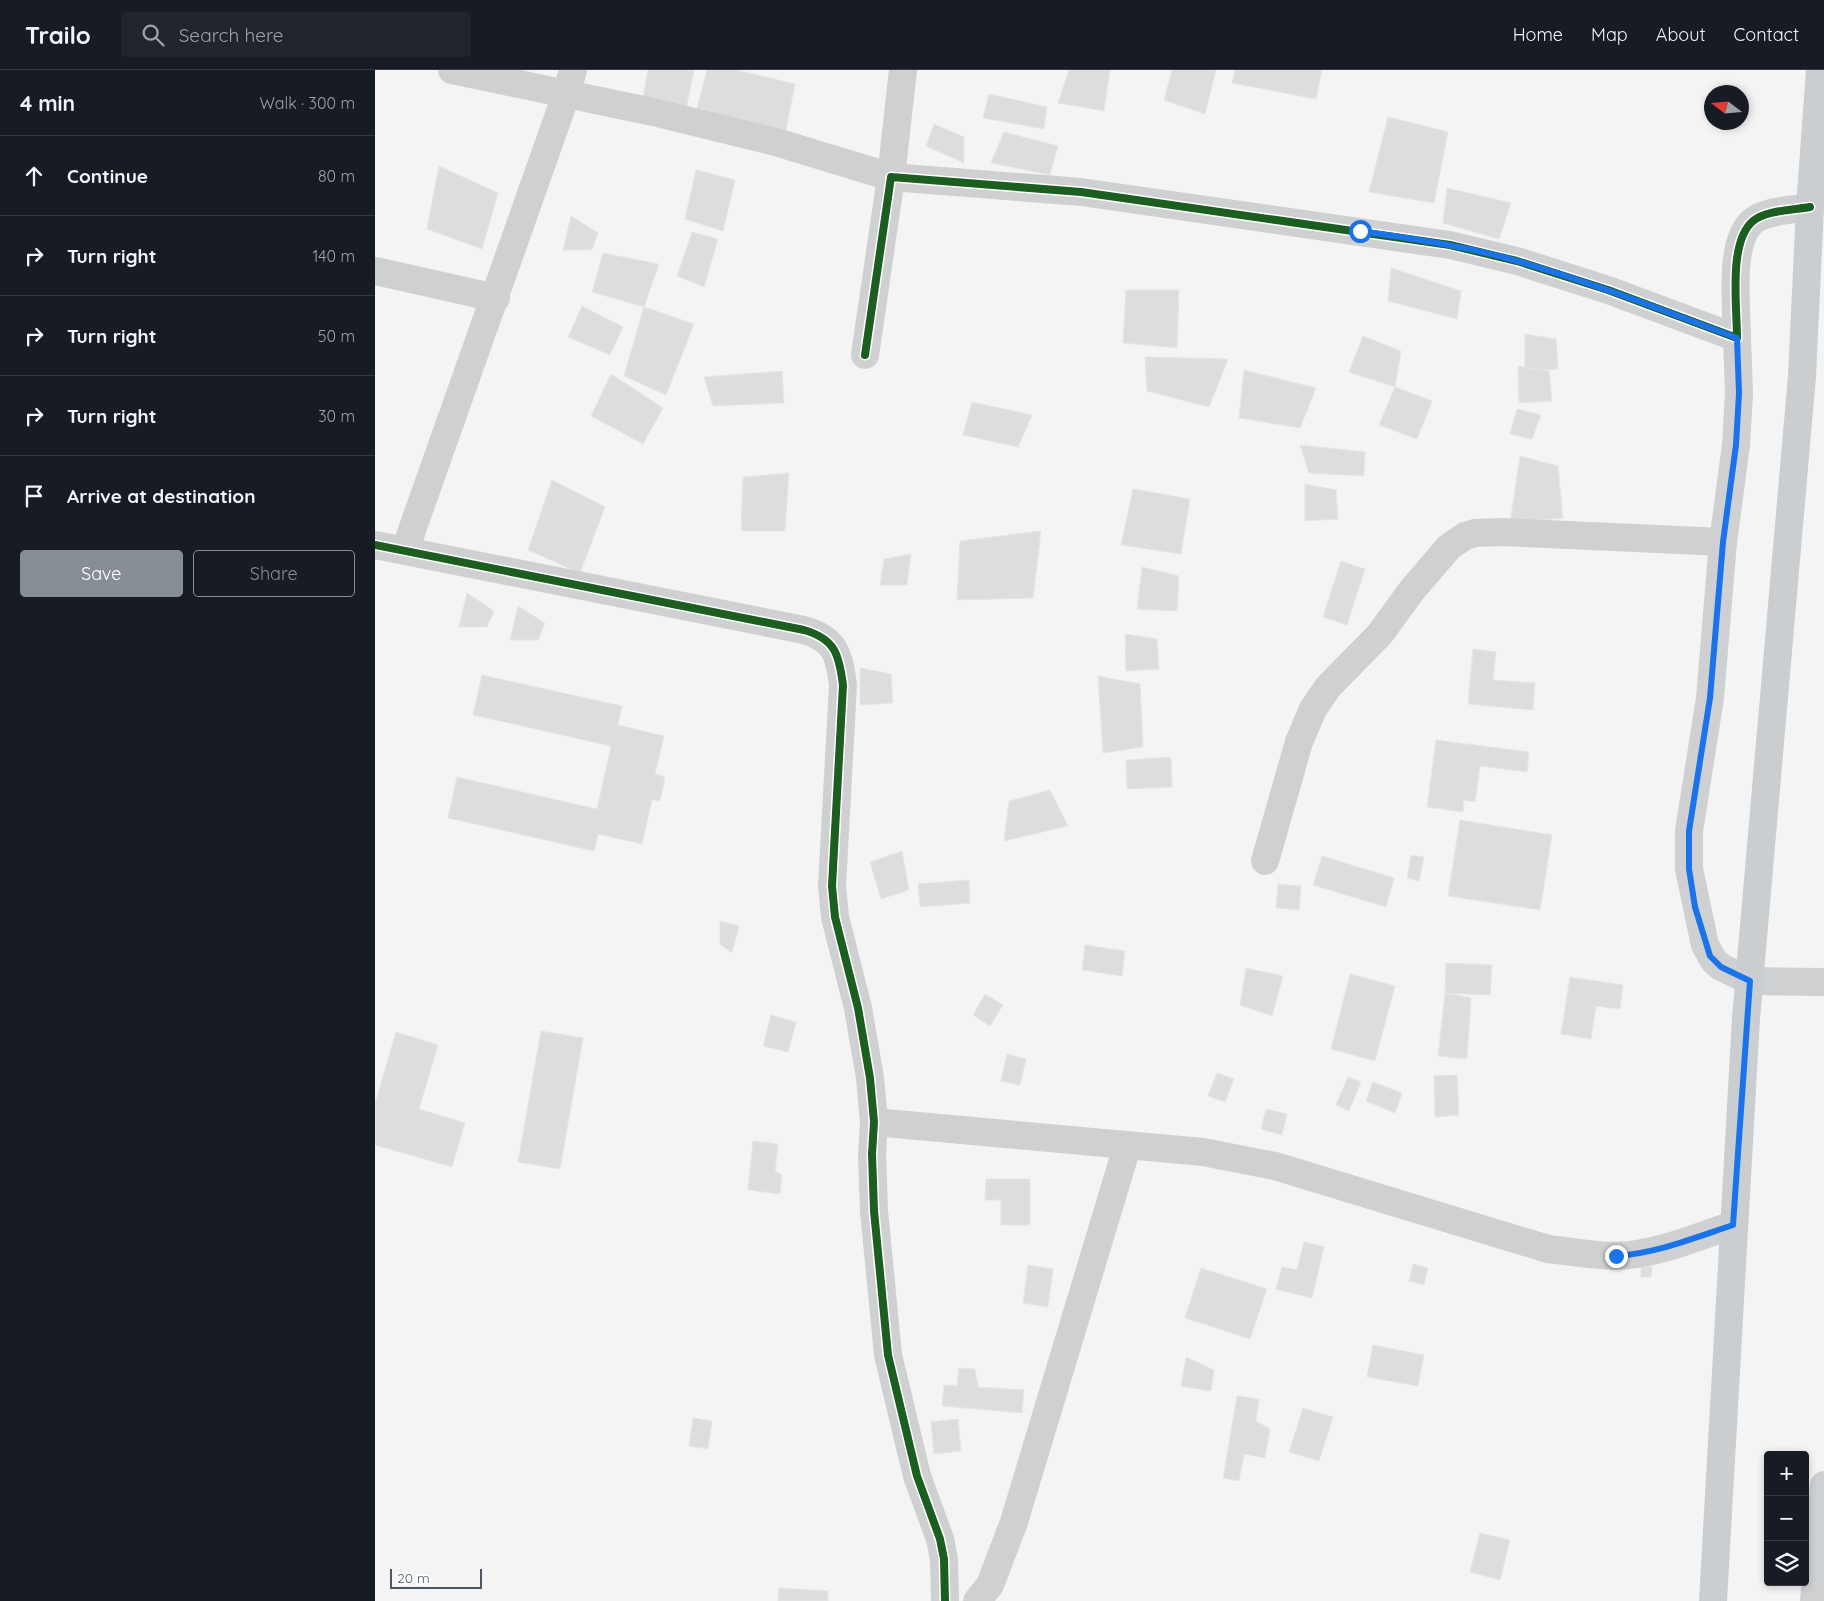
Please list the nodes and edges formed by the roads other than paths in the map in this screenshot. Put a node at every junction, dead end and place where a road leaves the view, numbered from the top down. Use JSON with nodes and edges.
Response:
{"nodes":[{"id":1,"x":452,"y":70,"type":"edge"},
{"id":2,"x":903,"y":70,"type":"edge"},
{"id":3,"x":1820,"y":70,"type":"edge"},
{"id":4,"x":570,"y":83,"type":"edge"},
{"id":5,"x":891,"y":177,"type":"junction"},
{"id":6,"x":1810,"y":207,"type":"junction"},
{"id":7,"x":375,"y":271,"type":"edge"},
{"id":8,"x":496,"y":298,"type":"junction"},
{"id":9,"x":1737,"y":338,"type":"junction"},
{"id":10,"x":865,"y":354,"type":"dead end"},
{"id":11,"x":1723,"y":542,"type":"junction"},
{"id":12,"x":375,"y":545,"type":"edge"},
{"id":13,"x":405,"y":550,"type":"junction"},
{"id":14,"x":1265,"y":861,"type":"dead end"},
{"id":15,"x":1750,"y":981,"type":"junction"},
{"id":16,"x":1824,"y":982,"type":"edge"},
{"id":17,"x":874,"y":1122,"type":"junction"},
{"id":18,"x":1127,"y":1147,"type":"junction"},
{"id":19,"x":1733,"y":1225,"type":"junction"},
{"id":20,"x":1824,"y":1485,"type":"edge"},
{"id":21,"x":945,"y":1601,"type":"edge"},
{"id":22,"x":977,"y":1601,"type":"edge"},
{"id":23,"x":1713,"y":1601,"type":"edge"},
{"id":24,"x":1814,"y":1601,"type":"edge"}],
"edges":[{"from":1,"to":4,"type":"street"},
{"from":2,"to":5,"type":"street"},
{"from":3,"to":6,"type":"main road"},
{"from":4,"to":5,"type":"street"},
{"from":4,"to":8,"type":"street"},
{"from":5,"to":9,"type":"street"},
{"from":5,"to":10,"type":"street"},
{"from":6,"to":9,"type":"street"},
{"from":6,"to":15,"type":"main road"},
{"from":7,"to":8,"type":"street"},
{"from":8,"to":13,"type":"street"},
{"from":9,"to":11,"type":"street"},
{"from":11,"to":14,"type":"street"},
{"from":11,"to":15,"type":"street"},
{"from":12,"to":13,"type":"street"},
{"from":13,"to":17,"type":"street"},
{"from":15,"to":16,"type":"street"},
{"from":15,"to":19,"type":"main road"},
{"from":17,"to":18,"type":"street"},
{"from":17,"to":21,"type":"street"},
{"from":18,"to":19,"type":"street"},
{"from":18,"to":22,"type":"street"},
{"from":19,"to":23,"type":"main road"},
{"from":20,"to":24,"type":"street"}]}
